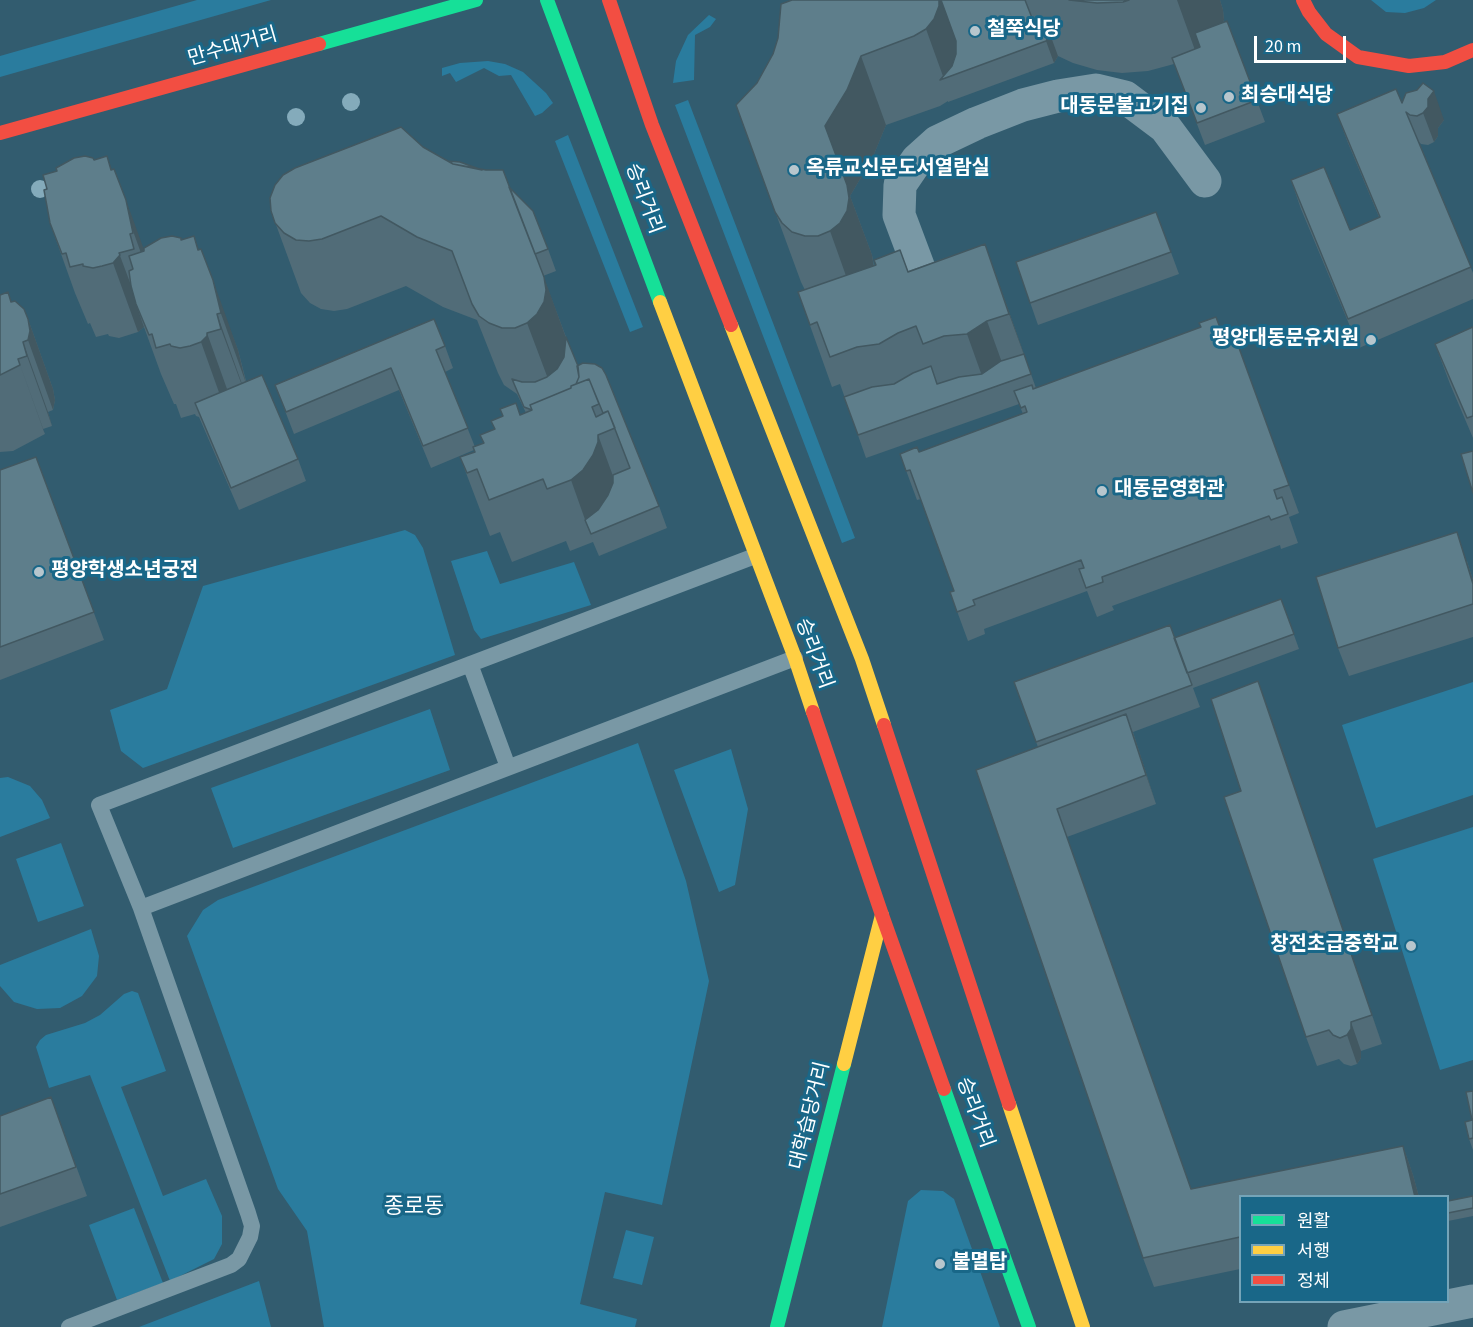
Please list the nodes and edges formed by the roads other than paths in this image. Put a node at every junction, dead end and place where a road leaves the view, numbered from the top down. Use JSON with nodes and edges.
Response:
{"nodes":[{"id":1,"x":476,"y":0,"type":"edge"},
{"id":2,"x":547,"y":0,"type":"edge"},
{"id":3,"x":609,"y":0,"type":"edge"},
{"id":4,"x":1303,"y":0,"type":"edge"},
{"id":5,"x":1473,"y":51,"type":"edge"},
{"id":6,"x":0,"y":133,"type":"edge"},
{"id":7,"x":1205,"y":181,"type":"dead end"},
{"id":8,"x":920,"y":271,"type":"edge"},
{"id":9,"x":755,"y":556,"type":"junction"},
{"id":10,"x":795,"y":658,"type":"junction"},
{"id":11,"x":470,"y":664,"type":"junction"},
{"id":12,"x":508,"y":767,"type":"junction"},
{"id":13,"x":141,"y":908,"type":"junction"},
{"id":14,"x":882,"y":915,"type":"junction"},
{"id":15,"x":1473,"y":1301,"type":"edge"},
{"id":16,"x":69,"y":1327,"type":"edge"},
{"id":17,"x":777,"y":1327,"type":"edge"},
{"id":18,"x":1029,"y":1327,"type":"edge"},
{"id":19,"x":1083,"y":1327,"type":"edge"},
{"id":20,"x":1344,"y":1327,"type":"edge"}],
"edges":[{"from":1,"to":6,"type":"main road","name":"만수대거리"},
{"from":2,"to":9,"type":"main road","name":"승리거리"},
{"from":3,"to":19,"type":"main road","name":"승리거리"},
{"from":4,"to":5,"type":"main road"},
{"from":7,"to":8,"type":"street"},
{"from":9,"to":10,"type":"main road","name":"승리거리"},
{"from":9,"to":11,"type":"lane"},
{"from":10,"to":12,"type":"lane"},
{"from":10,"to":14,"type":"main road","name":"승리거리"},
{"from":11,"to":12,"type":"lane"},
{"from":11,"to":13,"type":"lane"},
{"from":12,"to":13,"type":"lane"},
{"from":13,"to":16,"type":"lane"},
{"from":14,"to":17,"type":"main road","name":"대학습당거리"},
{"from":14,"to":18,"type":"main road","name":"승리거리"},
{"from":15,"to":20,"type":"street"}]}
